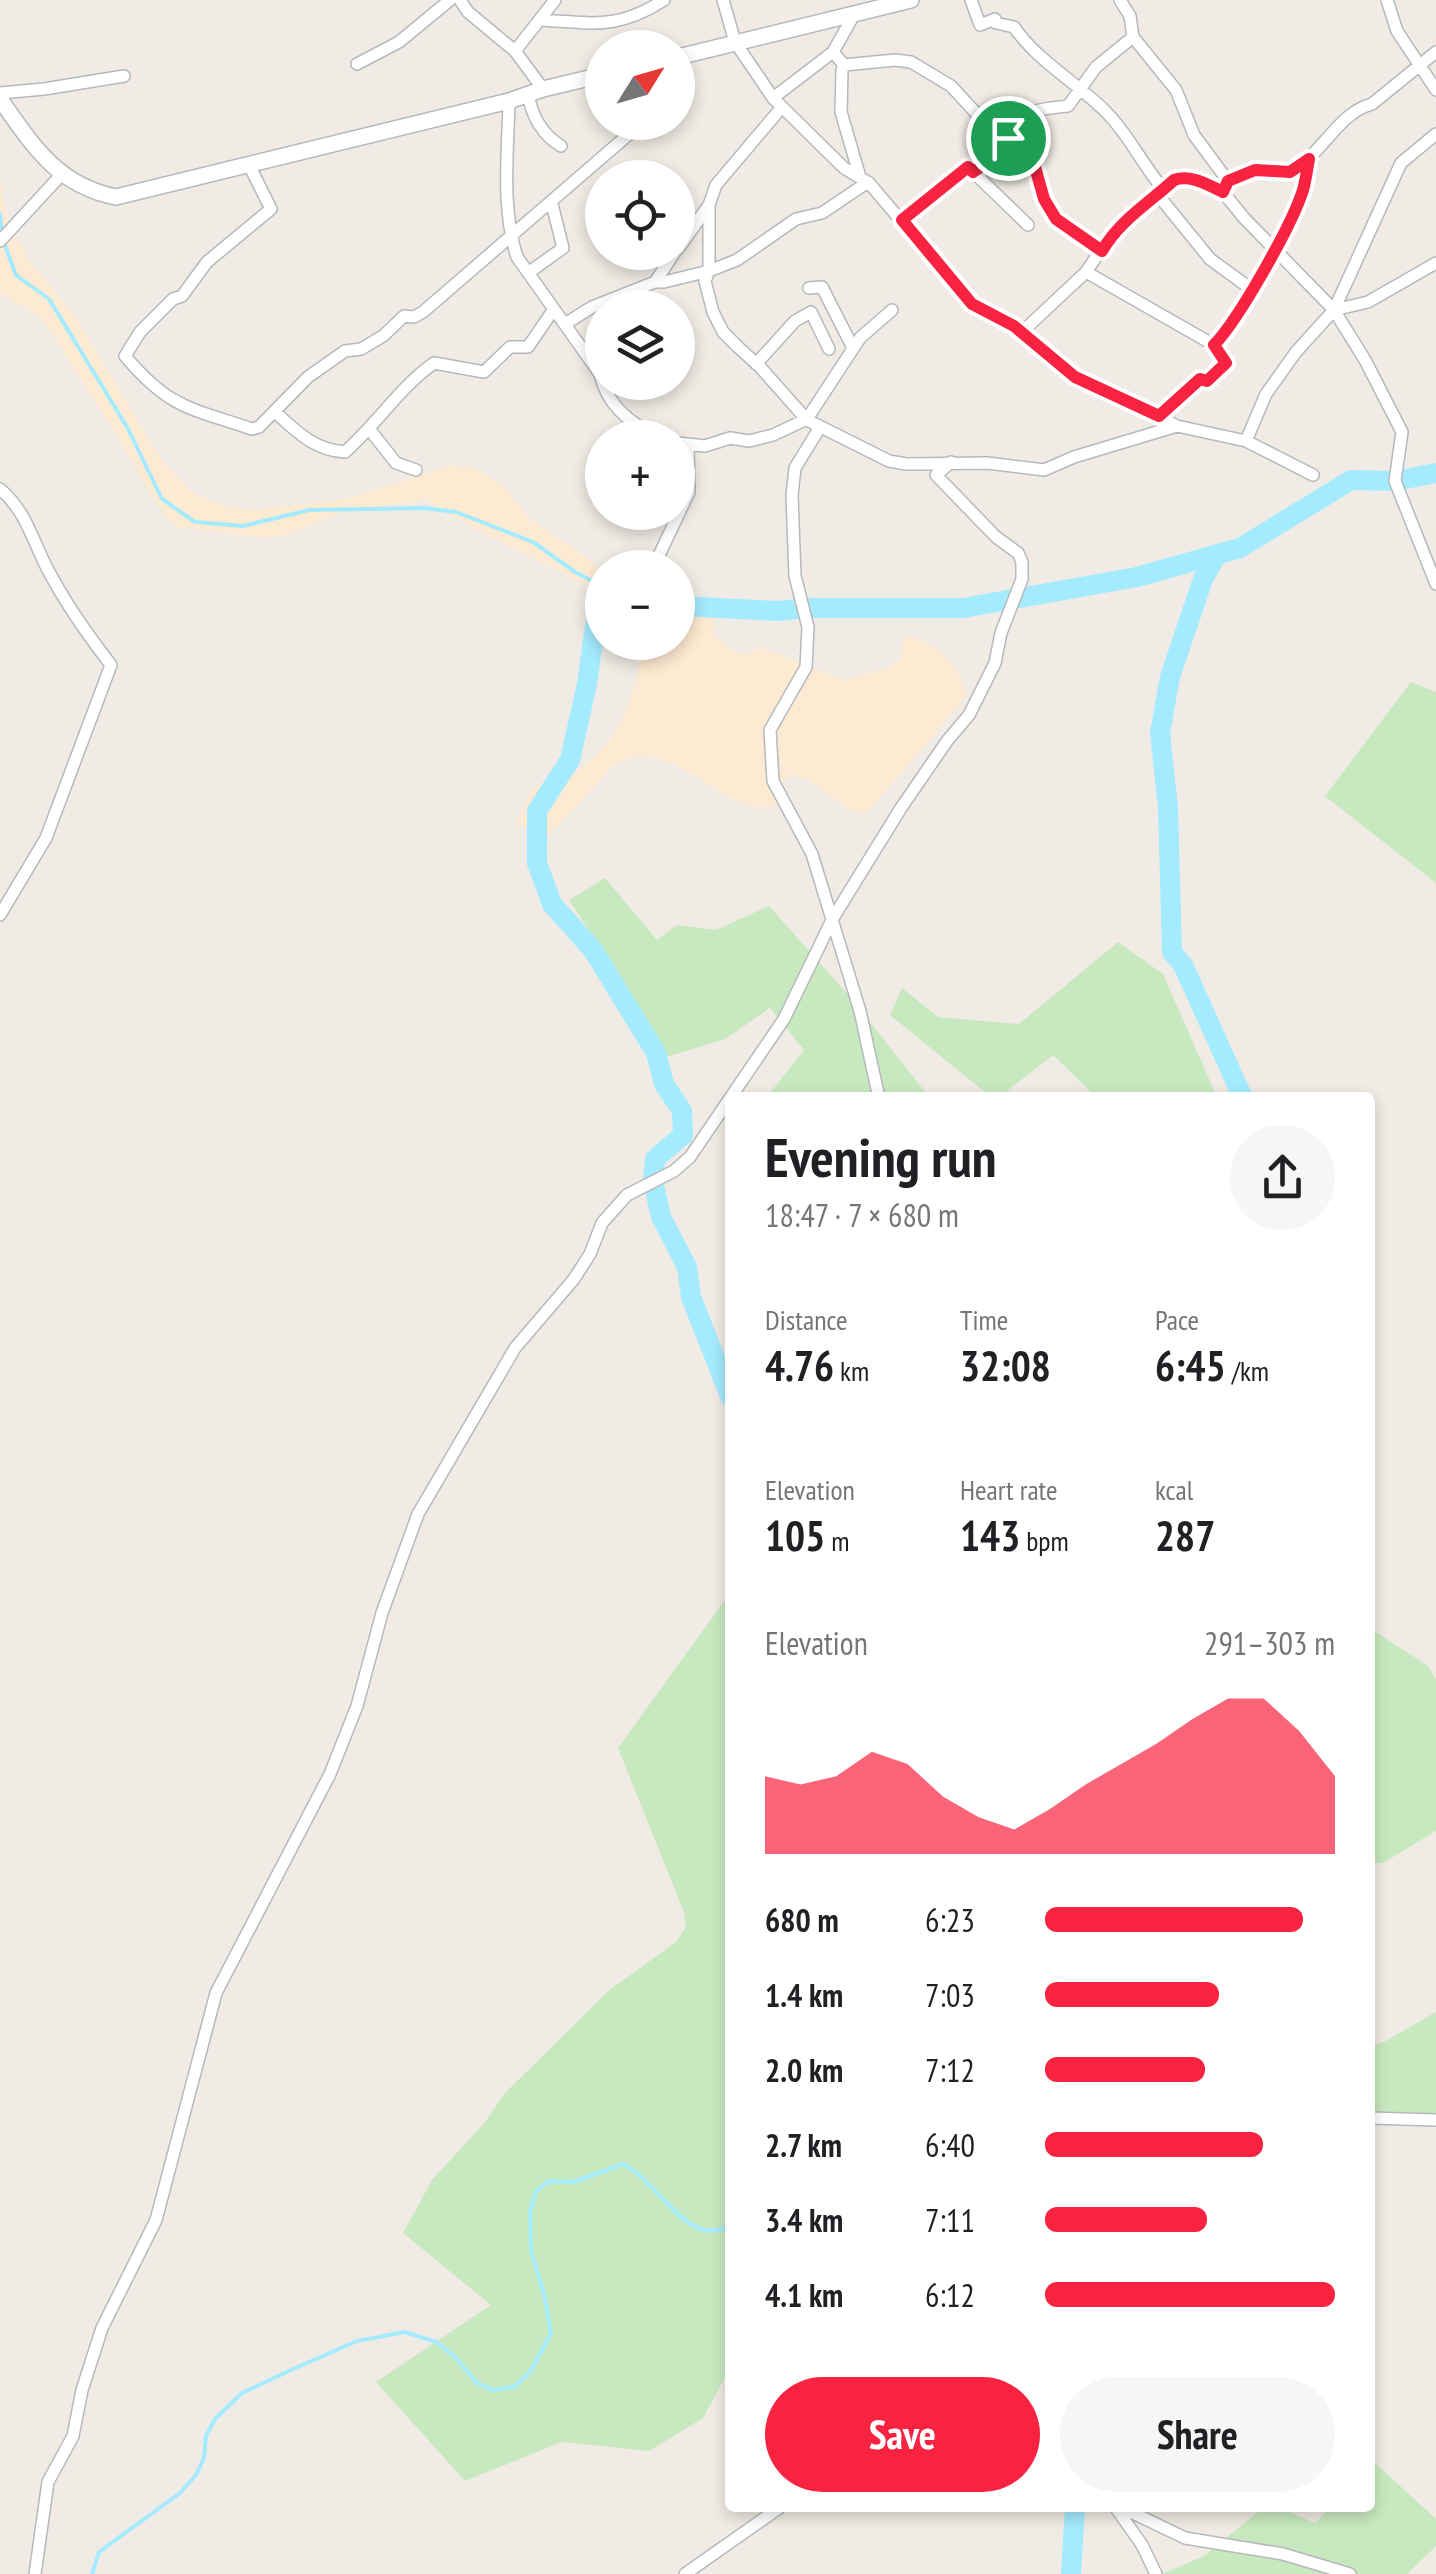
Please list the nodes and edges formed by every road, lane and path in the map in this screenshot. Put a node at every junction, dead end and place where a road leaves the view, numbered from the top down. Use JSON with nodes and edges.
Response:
{"nodes":[{"id":1,"x":450,"y":0,"type":"edge"},
{"id":2,"x":460,"y":0,"type":"edge"},
{"id":3,"x":555,"y":0,"type":"edge"},
{"id":4,"x":664,"y":0,"type":"edge"},
{"id":5,"x":724,"y":0,"type":"edge"},
{"id":6,"x":911,"y":0,"type":"edge"},
{"id":7,"x":972,"y":0,"type":"edge"},
{"id":8,"x":1120,"y":0,"type":"edge"},
{"id":9,"x":1386,"y":0,"type":"edge"},
{"id":10,"x":854,"y":13,"type":"junction"},
{"id":11,"x":540,"y":20,"type":"junction"},
{"id":12,"x":1133,"y":37,"type":"junction"},
{"id":13,"x":735,"y":42,"type":"junction"},
{"id":14,"x":514,"y":51,"type":"junction"},
{"id":15,"x":833,"y":52,"type":"junction"},
{"id":16,"x":1436,"y":52,"type":"edge"},
{"id":17,"x":695,"y":53,"type":"edge"},
{"id":18,"x":356,"y":64,"type":"dead end"},
{"id":19,"x":844,"y":65,"type":"junction"},
{"id":20,"x":1420,"y":66,"type":"junction"},
{"id":21,"x":124,"y":76,"type":"dead end"},
{"id":22,"x":585,"y":79,"type":"edge"},
{"id":23,"x":1082,"y":89,"type":"junction"},
{"id":24,"x":1436,"y":90,"type":"edge"},
{"id":25,"x":535,"y":92,"type":"junction"},
{"id":26,"x":0,"y":96,"type":"edge"},
{"id":27,"x":509,"y":102,"type":"junction"},
{"id":28,"x":777,"y":102,"type":"junction"},
{"id":29,"x":1009,"y":131,"type":"junction"},
{"id":30,"x":1436,"y":134,"type":"edge"},
{"id":31,"x":623,"y":140,"type":"edge"},
{"id":32,"x":560,"y":146,"type":"dead end"},
{"id":33,"x":1309,"y":159,"type":"junction"},
{"id":34,"x":250,"y":165,"type":"junction"},
{"id":35,"x":973,"y":172,"type":"junction"},
{"id":36,"x":62,"y":174,"type":"junction"},
{"id":37,"x":864,"y":180,"type":"junction"},
{"id":38,"x":1225,"y":186,"type":"junction"},
{"id":39,"x":1161,"y":192,"type":"junction"},
{"id":40,"x":552,"y":204,"type":"junction"},
{"id":41,"x":709,"y":205,"type":"junction"},
{"id":42,"x":902,"y":220,"type":"junction"},
{"id":43,"x":695,"y":225,"type":"edge"},
{"id":44,"x":1028,"y":225,"type":"dead end"},
{"id":45,"x":510,"y":236,"type":"junction"},
{"id":46,"x":0,"y":241,"type":"edge"},
{"id":47,"x":1274,"y":248,"type":"junction"},
{"id":48,"x":1102,"y":251,"type":"junction"},
{"id":49,"x":1436,"y":263,"type":"edge"},
{"id":50,"x":663,"y":270,"type":"edge"},
{"id":51,"x":708,"y":271,"type":"junction"},
{"id":52,"x":1086,"y":272,"type":"junction"},
{"id":53,"x":528,"y":273,"type":"junction"},
{"id":54,"x":654,"y":282,"type":"junction"},
{"id":55,"x":809,"y":288,"type":"dead end"},
{"id":56,"x":1251,"y":289,"type":"junction"},
{"id":57,"x":554,"y":309,"type":"junction"},
{"id":58,"x":892,"y":310,"type":"dead end"},
{"id":59,"x":1334,"y":310,"type":"junction"},
{"id":60,"x":564,"y":324,"type":"junction"},
{"id":61,"x":1022,"y":332,"type":"junction"},
{"id":62,"x":1214,"y":345,"type":"junction"},
{"id":63,"x":854,"y":348,"type":"junction"},
{"id":64,"x":829,"y":349,"type":"dead end"},
{"id":65,"x":756,"y":364,"type":"junction"},
{"id":66,"x":275,"y":412,"type":"junction"},
{"id":67,"x":1159,"y":416,"type":"junction"},
{"id":68,"x":806,"y":419,"type":"junction"},
{"id":69,"x":629,"y":420,"type":"edge"},
{"id":70,"x":1177,"y":426,"type":"junction"},
{"id":71,"x":819,"y":428,"type":"junction"},
{"id":72,"x":370,"y":430,"type":"junction"},
{"id":73,"x":1246,"y":441,"type":"junction"},
{"id":74,"x":695,"y":445,"type":"edge"},
{"id":75,"x":951,"y":462,"type":"junction"},
{"id":76,"x":416,"y":470,"type":"dead end"},
{"id":77,"x":1313,"y":475,"type":"dead end"},
{"id":78,"x":0,"y":489,"type":"edge"},
{"id":79,"x":1436,"y":584,"type":"edge"},
{"id":80,"x":0,"y":916,"type":"edge"},
{"id":81,"x":832,"y":918,"type":"junction"},
{"id":82,"x":735,"y":1092,"type":"edge"},
{"id":83,"x":879,"y":1092,"type":"edge"},
{"id":84,"x":725,"y":1106,"type":"edge"},
{"id":85,"x":1375,"y":2118,"type":"edge"},
{"id":86,"x":1436,"y":2120,"type":"edge"},
{"id":87,"x":773,"y":2512,"type":"edge"},
{"id":88,"x":1119,"y":2512,"type":"edge"},
{"id":89,"x":1131,"y":2512,"type":"edge"},
{"id":90,"x":35,"y":2574,"type":"edge"},
{"id":91,"x":686,"y":2574,"type":"edge"},
{"id":92,"x":1156,"y":2574,"type":"edge"},
{"id":93,"x":1350,"y":2574,"type":"edge"}],
"edges":[{"from":1,"to":18,"type":"street"},
{"from":2,"to":14,"type":"street"},
{"from":3,"to":11,"type":"street"},
{"from":4,"to":11,"type":"street"},
{"from":5,"to":13,"type":"street"},
{"from":6,"to":10,"type":"street"},
{"from":7,"to":23,"type":"street"},
{"from":8,"to":12,"type":"street"},
{"from":9,"to":20,"type":"street"},
{"from":10,"to":13,"type":"street"},
{"from":10,"to":15,"type":"street"},
{"from":11,"to":14,"type":"street"},
{"from":12,"to":23,"type":"street"},
{"from":12,"to":38,"type":"street"},
{"from":13,"to":17,"type":"street"},
{"from":13,"to":28,"type":"street"},
{"from":14,"to":25,"type":"street"},
{"from":15,"to":19,"type":"street"},
{"from":15,"to":28,"type":"street"},
{"from":16,"to":20,"type":"street"},
{"from":19,"to":29,"type":"street"},
{"from":19,"to":37,"type":"street"},
{"from":20,"to":24,"type":"street"},
{"from":20,"to":33,"type":"street"},
{"from":21,"to":26,"type":"street"},
{"from":22,"to":25,"type":"street"},
{"from":23,"to":29,"type":"street"},
{"from":23,"to":39,"type":"street"},
{"from":25,"to":27,"type":"street"},
{"from":25,"to":32,"type":"street"},
{"from":26,"to":36,"type":"street"},
{"from":27,"to":34,"type":"street"},
{"from":27,"to":45,"type":"street"},
{"from":28,"to":37,"type":"street"},
{"from":28,"to":41,"type":"street"},
{"from":29,"to":35,"type":"street"},
{"from":29,"to":48,"type":"street"},
{"from":30,"to":59,"type":"street"},
{"from":31,"to":40,"type":"street"},
{"from":33,"to":38,"type":"street"},
{"from":33,"to":47,"type":"street"},
{"from":34,"to":36,"type":"street"},
{"from":34,"to":66,"type":"street"},
{"from":35,"to":42,"type":"street"},
{"from":35,"to":44,"type":"street"},
{"from":36,"to":46,"type":"street"},
{"from":37,"to":42,"type":"street"},
{"from":37,"to":51,"type":"street"},
{"from":38,"to":39,"type":"street"},
{"from":38,"to":47,"type":"street"},
{"from":39,"to":48,"type":"street"},
{"from":39,"to":56,"type":"street"},
{"from":40,"to":45,"type":"street"},
{"from":40,"to":53,"type":"street"},
{"from":41,"to":43,"type":"street"},
{"from":41,"to":51,"type":"street"},
{"from":42,"to":61,"type":"street"},
{"from":45,"to":53,"type":"street"},
{"from":45,"to":66,"type":"street"},
{"from":47,"to":56,"type":"street"},
{"from":47,"to":59,"type":"street"},
{"from":48,"to":52,"type":"street"},
{"from":49,"to":59,"type":"street"},
{"from":50,"to":54,"type":"street"},
{"from":51,"to":54,"type":"street"},
{"from":51,"to":65,"type":"street"},
{"from":52,"to":61,"type":"street"},
{"from":52,"to":62,"type":"street"},
{"from":53,"to":57,"type":"street"},
{"from":54,"to":60,"type":"street"},
{"from":55,"to":63,"type":"street"},
{"from":56,"to":62,"type":"street"},
{"from":57,"to":60,"type":"street"},
{"from":57,"to":72,"type":"street"},
{"from":58,"to":63,"type":"street"},
{"from":59,"to":73,"type":"street"},
{"from":59,"to":79,"type":"street"},
{"from":60,"to":69,"type":"street"},
{"from":61,"to":67,"type":"street"},
{"from":62,"to":67,"type":"street"},
{"from":63,"to":68,"type":"street"},
{"from":64,"to":65,"type":"street"},
{"from":65,"to":68,"type":"street"},
{"from":66,"to":72,"type":"street"},
{"from":67,"to":70,"type":"street"},
{"from":68,"to":71,"type":"street"},
{"from":68,"to":74,"type":"street"},
{"from":70,"to":73,"type":"street"},
{"from":70,"to":75,"type":"street"},
{"from":71,"to":75,"type":"street"},
{"from":71,"to":81,"type":"street"},
{"from":72,"to":76,"type":"street"},
{"from":73,"to":77,"type":"street"},
{"from":75,"to":81,"type":"street"},
{"from":78,"to":80,"type":"street"},
{"from":81,"to":82,"type":"street"},
{"from":81,"to":83,"type":"street"},
{"from":84,"to":90,"type":"street"},
{"from":85,"to":86,"type":"street"},
{"from":87,"to":91,"type":"street"},
{"from":88,"to":92,"type":"street"},
{"from":89,"to":93,"type":"street"}]}
